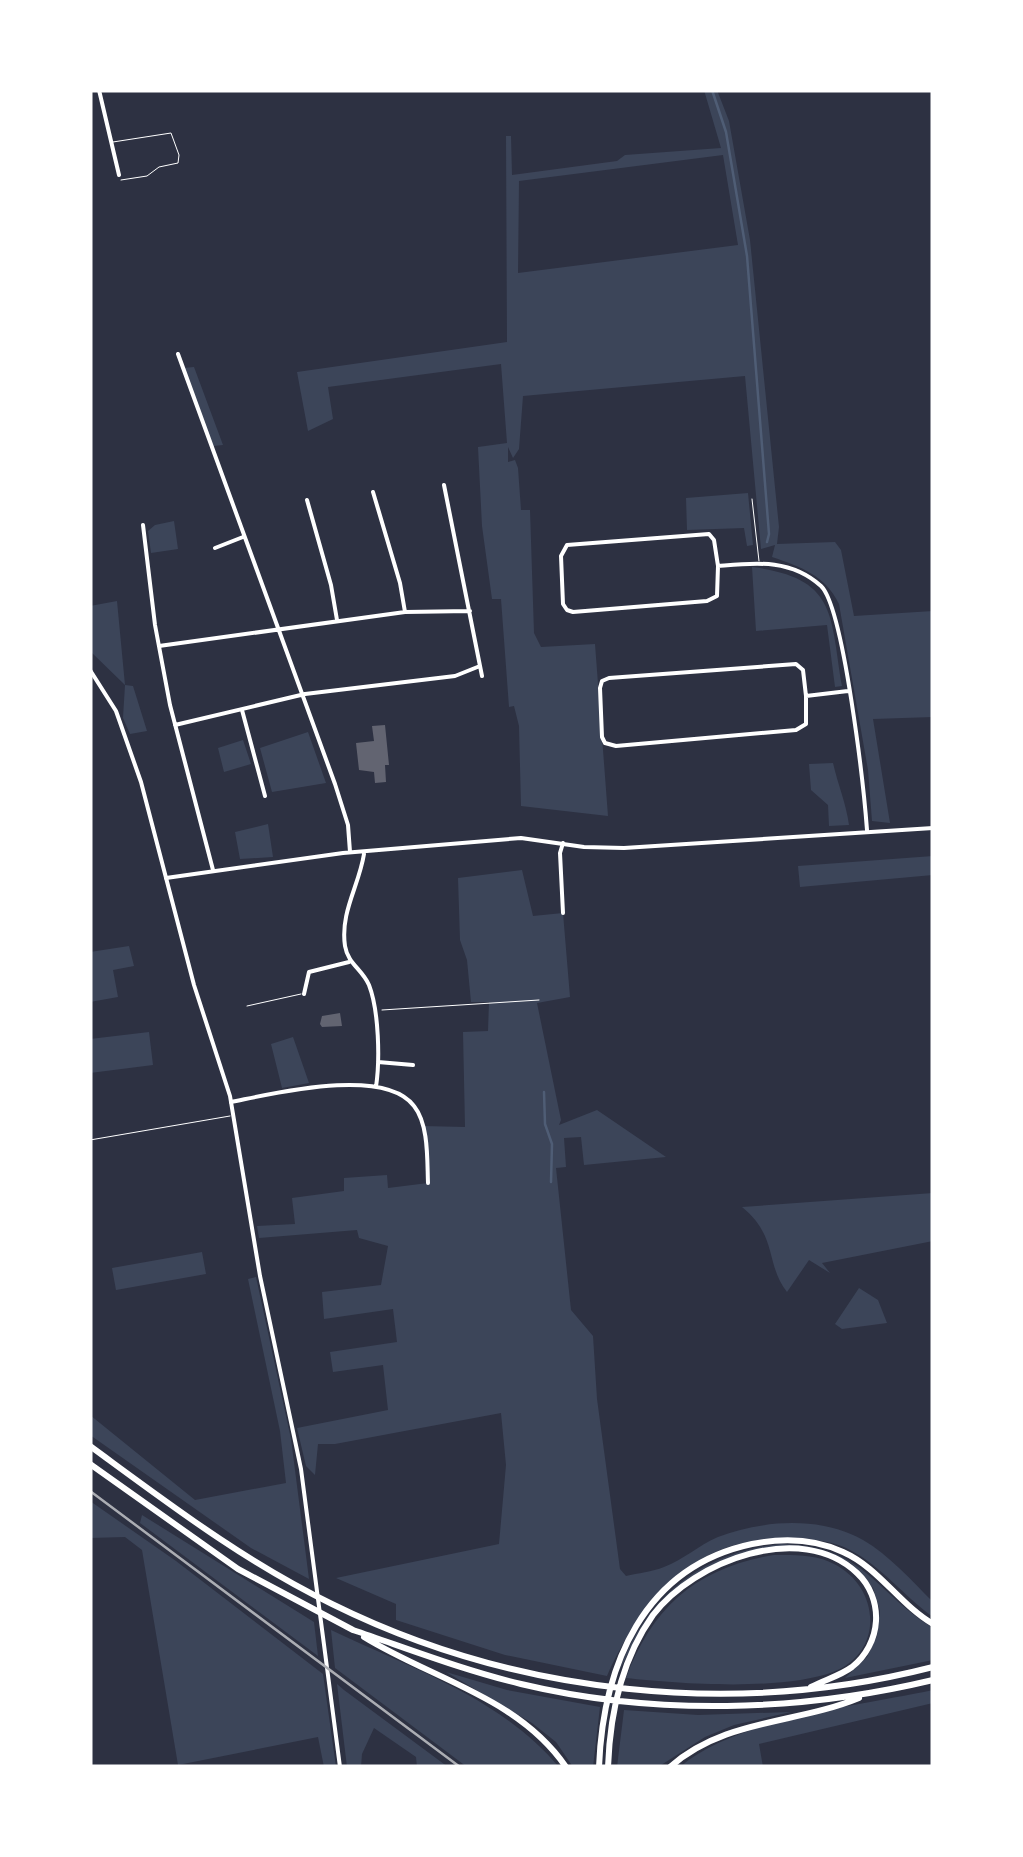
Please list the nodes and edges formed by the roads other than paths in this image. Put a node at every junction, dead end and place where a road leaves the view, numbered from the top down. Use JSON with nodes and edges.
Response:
{"nodes":[{"id":1,"x":99,"y":90,"type":"edge"},
{"id":2,"x":113,"y":141,"type":"junction"},
{"id":3,"x":120,"y":177,"type":"joint"},
{"id":4,"x":178,"y":354,"type":"dead end"},
{"id":5,"x":444,"y":485,"type":"dead end"},
{"id":6,"x":373,"y":492,"type":"dead end"},
{"id":7,"x":752,"y":499,"type":"dead end"},
{"id":8,"x":306,"y":500,"type":"dead end"},
{"id":9,"x":143,"y":525,"type":"dead end"},
{"id":10,"x":244,"y":537,"type":"junction"},
{"id":11,"x":215,"y":548,"type":"dead end"},
{"id":12,"x":759,"y":561,"type":"junction"},
{"id":13,"x":718,"y":566,"type":"junction"},
{"id":14,"x":470,"y":610,"type":"junction"},
{"id":15,"x":405,"y":612,"type":"junction"},
{"id":16,"x":337,"y":620,"type":"junction"},
{"id":17,"x":277,"y":631,"type":"junction"},
{"id":18,"x":159,"y":646,"type":"junction"},
{"id":19,"x":480,"y":666,"type":"junction"},
{"id":20,"x":90,"y":670,"type":"edge"},
{"id":21,"x":482,"y":676,"type":"dead end"},
{"id":22,"x":849,"y":691,"type":"junction"},
{"id":23,"x":300,"y":695,"type":"junction"},
{"id":24,"x":806,"y":696,"type":"junction"},
{"id":25,"x":242,"y":710,"type":"junction"},
{"id":26,"x":175,"y":725,"type":"junction"},
{"id":27,"x":265,"y":796,"type":"dead end"},
{"id":28,"x":933,"y":828,"type":"edge"},
{"id":29,"x":867,"y":830,"type":"junction"},
{"id":30,"x":562,"y":844,"type":"junction"},
{"id":31,"x":350,"y":852,"type":"junction"},
{"id":32,"x":364,"y":852,"type":"junction"},
{"id":33,"x":214,"y":870,"type":"junction"},
{"id":34,"x":166,"y":878,"type":"junction"},
{"id":35,"x":564,"y":913,"type":"dead end"},
{"id":36,"x":349,"y":962,"type":"junction"},
{"id":37,"x":304,"y":994,"type":"joint"},
{"id":38,"x":247,"y":1006,"type":"dead end"},
{"id":39,"x":378,"y":1062,"type":"junction"},
{"id":40,"x":414,"y":1065,"type":"dead end"},
{"id":41,"x":376,"y":1087,"type":"junction"},
{"id":42,"x":231,"y":1102,"type":"junction"},
{"id":43,"x":233,"y":1116,"type":"junction"},
{"id":44,"x":90,"y":1140,"type":"edge"},
{"id":45,"x":428,"y":1183,"type":"dead end"},
{"id":46,"x":90,"y":1446,"type":"edge"},
{"id":47,"x":90,"y":1464,"type":"edge"},
{"id":48,"x":933,"y":1624,"type":"edge"},
{"id":49,"x":353,"y":1630,"type":"junction"},
{"id":50,"x":933,"y":1667,"type":"edge"},
{"id":51,"x":933,"y":1680,"type":"edge"},
{"id":52,"x":804,"y":1690,"type":"junction"},
{"id":53,"x":870,"y":1693,"type":"junction"},
{"id":54,"x":340,"y":1767,"type":"edge"},
{"id":55,"x":566,"y":1767,"type":"edge"},
{"id":56,"x":600,"y":1767,"type":"edge"},
{"id":57,"x":608,"y":1767,"type":"edge"},
{"id":58,"x":670,"y":1767,"type":"edge"}],
"edges":[{"from":1,"to":2,"type":"street"},
{"from":2,"to":3,"type":"street"},
{"from":2,"to":3,"type":"lane"},
{"from":4,"to":10,"type":"street"},
{"from":5,"to":14,"type":"street"},
{"from":6,"to":15,"type":"street"},
{"from":7,"to":12,"type":"lane"},
{"from":8,"to":16,"type":"street"},
{"from":9,"to":18,"type":"street"},
{"from":10,"to":11,"type":"street"},
{"from":10,"to":17,"type":"street"},
{"from":12,"to":13,"type":"street"},
{"from":12,"to":22,"type":"street"},
{"from":13,"to":13,"type":"street"},
{"from":14,"to":15,"type":"street"},
{"from":14,"to":19,"type":"street"},
{"from":15,"to":16,"type":"street"},
{"from":16,"to":17,"type":"street"},
{"from":17,"to":18,"type":"street"},
{"from":17,"to":23,"type":"street"},
{"from":18,"to":26,"type":"street"},
{"from":19,"to":21,"type":"street"},
{"from":19,"to":23,"type":"street"},
{"from":20,"to":34,"type":"street"},
{"from":22,"to":24,"type":"street"},
{"from":22,"to":29,"type":"street"},
{"from":23,"to":25,"type":"street"},
{"from":23,"to":31,"type":"street"},
{"from":24,"to":24,"type":"street"},
{"from":25,"to":26,"type":"street"},
{"from":25,"to":27,"type":"street"},
{"from":26,"to":33,"type":"street"},
{"from":28,"to":29,"type":"street"},
{"from":29,"to":30,"type":"street"},
{"from":30,"to":32,"type":"street"},
{"from":30,"to":35,"type":"street"},
{"from":31,"to":32,"type":"street"},
{"from":31,"to":33,"type":"street"},
{"from":32,"to":36,"type":"street"},
{"from":33,"to":34,"type":"street"},
{"from":34,"to":42,"type":"street"},
{"from":36,"to":37,"type":"street"},
{"from":36,"to":39,"type":"street"},
{"from":37,"to":38,"type":"lane"},
{"from":39,"to":40,"type":"street"},
{"from":39,"to":41,"type":"street"},
{"from":41,"to":42,"type":"street"},
{"from":41,"to":45,"type":"street"},
{"from":42,"to":43,"type":"street"},
{"from":43,"to":44,"type":"lane"},
{"from":43,"to":54,"type":"street"},
{"from":46,"to":52,"type":"highway"},
{"from":47,"to":49,"type":"highway"},
{"from":48,"to":56,"type":"highway"},
{"from":49,"to":53,"type":"highway"},
{"from":49,"to":55,"type":"highway"},
{"from":50,"to":52,"type":"highway"},
{"from":51,"to":53,"type":"highway"},
{"from":52,"to":57,"type":"highway"},
{"from":53,"to":58,"type":"highway"}]}
